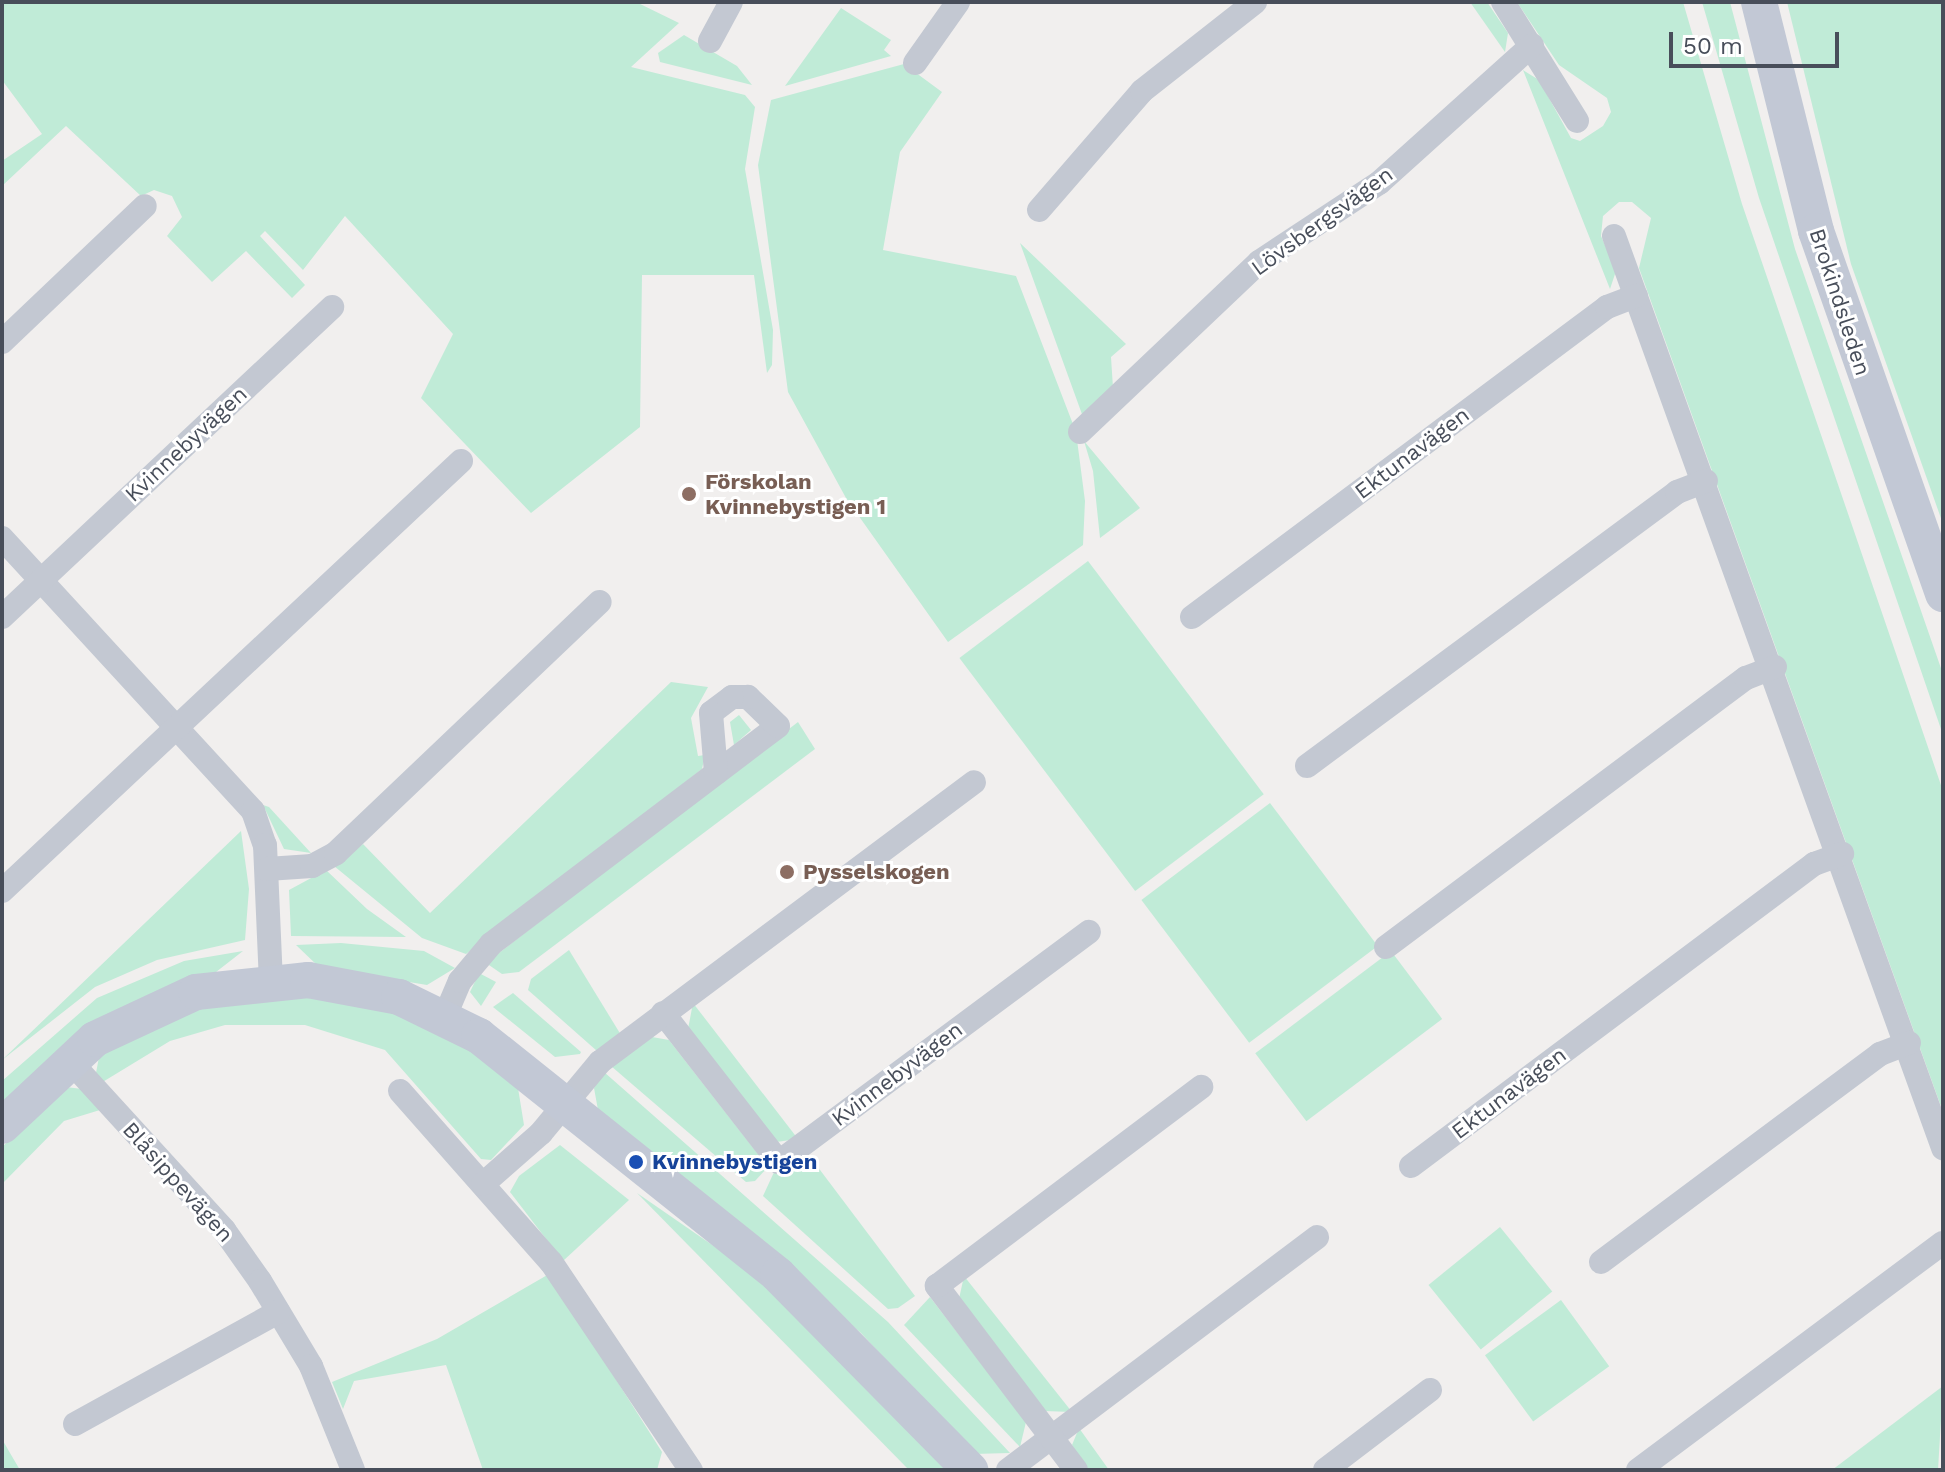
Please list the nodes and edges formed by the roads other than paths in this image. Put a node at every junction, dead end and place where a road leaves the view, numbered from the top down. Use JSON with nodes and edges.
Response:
{"nodes":[{"id":1,"x":731,"y":2,"type":"edge"},
{"id":2,"x":958,"y":2,"type":"edge"},
{"id":3,"x":1255,"y":2,"type":"edge"},
{"id":4,"x":1503,"y":2,"type":"edge"},
{"id":5,"x":1759,"y":2,"type":"edge"},
{"id":6,"x":710,"y":41,"type":"dead end"},
{"id":7,"x":1532,"y":45,"type":"junction"},
{"id":8,"x":915,"y":63,"type":"dead end"},
{"id":9,"x":1577,"y":121,"type":"dead end"},
{"id":10,"x":145,"y":206,"type":"dead end"},
{"id":11,"x":1039,"y":210,"type":"dead end"},
{"id":12,"x":1614,"y":236,"type":"dead end"},
{"id":13,"x":1636,"y":296,"type":"junction"},
{"id":14,"x":332,"y":307,"type":"dead end"},
{"id":15,"x":2,"y":342,"type":"edge"},
{"id":16,"x":1080,"y":432,"type":"dead end"},
{"id":17,"x":461,"y":461,"type":"dead end"},
{"id":18,"x":1706,"y":481,"type":"junction"},
{"id":19,"x":2,"y":538,"type":"edge"},
{"id":20,"x":41,"y":581,"type":"junction"},
{"id":21,"x":1943,"y":594,"type":"edge"},
{"id":22,"x":600,"y":602,"type":"dead end"},
{"id":23,"x":2,"y":617,"type":"edge"},
{"id":24,"x":1192,"y":617,"type":"dead end"},
{"id":25,"x":1775,"y":667,"type":"junction"},
{"id":26,"x":178,"y":723,"type":"junction"},
{"id":27,"x":1307,"y":766,"type":"dead end"},
{"id":28,"x":716,"y":773,"type":"dead end"},
{"id":29,"x":974,"y":782,"type":"dead end"},
{"id":30,"x":1842,"y":854,"type":"junction"},
{"id":31,"x":267,"y":869,"type":"junction"},
{"id":32,"x":2,"y":891,"type":"edge"},
{"id":33,"x":1089,"y":932,"type":"dead end"},
{"id":34,"x":1386,"y":947,"type":"dead end"},
{"id":35,"x":271,"y":980,"type":"junction"},
{"id":36,"x":663,"y":1013,"type":"junction"},
{"id":37,"x":445,"y":1016,"type":"junction"},
{"id":38,"x":1909,"y":1043,"type":"junction"},
{"id":39,"x":69,"y":1060,"type":"junction"},
{"id":40,"x":1201,"y":1087,"type":"dead end"},
{"id":41,"x":400,"y":1091,"type":"dead end"},
{"id":42,"x":565,"y":1103,"type":"junction"},
{"id":43,"x":2,"y":1126,"type":"edge"},
{"id":44,"x":1943,"y":1148,"type":"edge"},
{"id":45,"x":1411,"y":1166,"type":"dead end"},
{"id":46,"x":483,"y":1184,"type":"junction"},
{"id":47,"x":1317,"y":1237,"type":"dead end"},
{"id":48,"x":1943,"y":1243,"type":"edge"},
{"id":49,"x":1601,"y":1262,"type":"dead end"},
{"id":50,"x":278,"y":1312,"type":"junction"},
{"id":51,"x":1430,"y":1390,"type":"dead end"},
{"id":52,"x":75,"y":1424,"type":"dead end"},
{"id":53,"x":1051,"y":1438,"type":"junction"},
{"id":54,"x":353,"y":1470,"type":"edge"},
{"id":55,"x":691,"y":1470,"type":"edge"},
{"id":56,"x":970,"y":1470,"type":"edge"},
{"id":57,"x":1008,"y":1470,"type":"edge"},
{"id":58,"x":1076,"y":1470,"type":"edge"},
{"id":59,"x":1325,"y":1470,"type":"edge"},
{"id":60,"x":1638,"y":1470,"type":"edge"}],
"edges":[{"from":1,"to":6,"type":"street"},
{"from":2,"to":8,"type":"street"},
{"from":3,"to":11,"type":"street"},
{"from":4,"to":7,"type":"street"},
{"from":5,"to":21,"type":"street","name":"Brokindsleden"},
{"from":7,"to":9,"type":"street"},
{"from":7,"to":16,"type":"street","name":"Lövsbergsvägen"},
{"from":10,"to":15,"type":"street"},
{"from":12,"to":13,"type":"street"},
{"from":13,"to":18,"type":"street"},
{"from":13,"to":24,"type":"street","name":"Ektunavägen"},
{"from":14,"to":20,"type":"street","name":"Kvinnebyvägen"},
{"from":17,"to":26,"type":"street"},
{"from":18,"to":25,"type":"street"},
{"from":18,"to":27,"type":"street"},
{"from":19,"to":20,"type":"street"},
{"from":20,"to":23,"type":"street","name":"Kvinnebyvägen"},
{"from":20,"to":26,"type":"street"},
{"from":22,"to":31,"type":"street"},
{"from":25,"to":30,"type":"street"},
{"from":25,"to":34,"type":"street"},
{"from":26,"to":31,"type":"street"},
{"from":26,"to":32,"type":"street"},
{"from":28,"to":37,"type":"street"},
{"from":29,"to":36,"type":"street"},
{"from":30,"to":38,"type":"street"},
{"from":30,"to":45,"type":"street","name":"Ektunavägen"},
{"from":31,"to":35,"type":"street"},
{"from":33,"to":36,"type":"street","name":"Kvinnebyvägen"},
{"from":35,"to":37,"type":"street"},
{"from":35,"to":39,"type":"street"},
{"from":36,"to":42,"type":"street"},
{"from":37,"to":42,"type":"street"},
{"from":38,"to":44,"type":"street"},
{"from":38,"to":49,"type":"street"},
{"from":39,"to":43,"type":"street"},
{"from":39,"to":50,"type":"street","name":"Blåsippevägen"},
{"from":40,"to":53,"type":"street"},
{"from":41,"to":46,"type":"street"},
{"from":42,"to":46,"type":"street"},
{"from":42,"to":56,"type":"street"},
{"from":46,"to":55,"type":"street"},
{"from":47,"to":53,"type":"street"},
{"from":48,"to":60,"type":"street"},
{"from":50,"to":52,"type":"street"},
{"from":50,"to":54,"type":"street","name":"Blåsippevägen"},
{"from":51,"to":59,"type":"street"},
{"from":53,"to":57,"type":"street"},
{"from":53,"to":58,"type":"street"}]}
